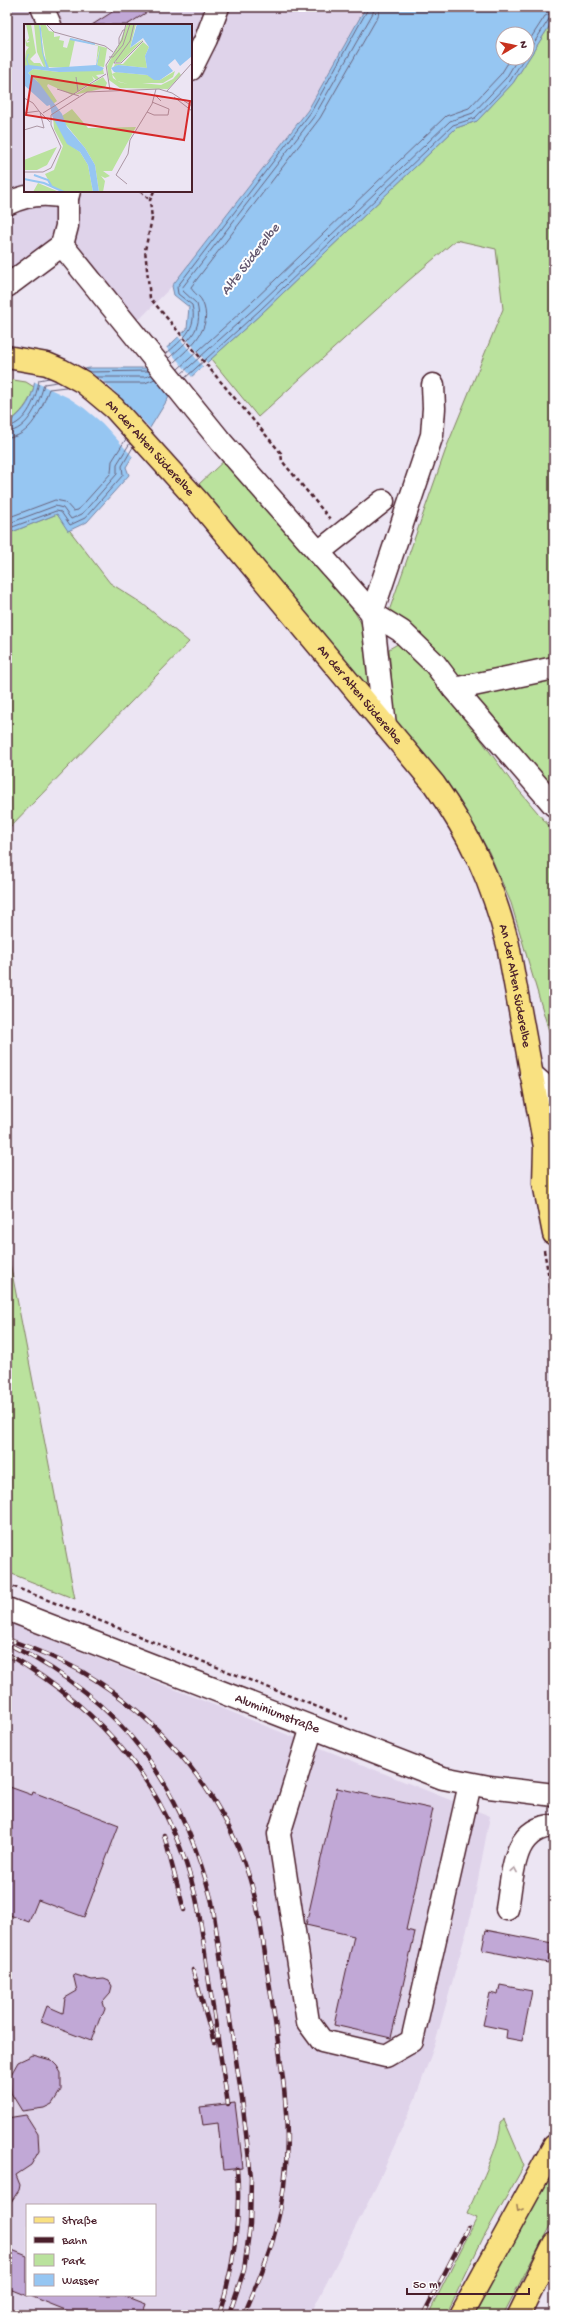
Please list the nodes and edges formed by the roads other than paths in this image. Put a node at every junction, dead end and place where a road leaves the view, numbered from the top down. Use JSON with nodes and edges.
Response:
{"nodes":[{"id":1,"x":42,"y":7,"type":"edge"},
{"id":2,"x":218,"y":7,"type":"edge"},
{"id":3,"x":50,"y":24,"type":"edge"},
{"id":4,"x":192,"y":67,"type":"edge"},
{"id":5,"x":68,"y":195,"type":"edge"},
{"id":6,"x":7,"y":204,"type":"edge"},
{"id":7,"x":62,"y":246,"type":"junction"},
{"id":8,"x":7,"y":286,"type":"edge"},
{"id":9,"x":7,"y":357,"type":"edge"},
{"id":10,"x":433,"y":386,"type":"dead end"},
{"id":11,"x":383,"y":501,"type":"dead end"},
{"id":12,"x":320,"y":551,"type":"junction"},
{"id":13,"x":372,"y":613,"type":"junction"},
{"id":14,"x":554,"y":668,"type":"edge"},
{"id":15,"x":454,"y":689,"type":"junction"},
{"id":16,"x":385,"y":726,"type":"junction"},
{"id":17,"x":554,"y":805,"type":"edge"},
{"id":18,"x":532,"y":1074,"type":"junction"},
{"id":19,"x":554,"y":1094,"type":"edge"},
{"id":20,"x":552,"y":1149,"type":"edge"},
{"id":21,"x":554,"y":1234,"type":"edge"},
{"id":22,"x":7,"y":1609,"type":"edge"},
{"id":23,"x":312,"y":1727,"type":"junction"},
{"id":24,"x":470,"y":1784,"type":"junction"},
{"id":25,"x":554,"y":1795,"type":"edge"},
{"id":26,"x":554,"y":1826,"type":"edge"},
{"id":27,"x":507,"y":1909,"type":"dead end"},
{"id":28,"x":554,"y":2146,"type":"edge"},
{"id":29,"x":554,"y":2244,"type":"edge"},
{"id":30,"x":461,"y":2315,"type":"edge"},
{"id":31,"x":519,"y":2315,"type":"edge"}],
"edges":[{"from":1,"to":3,"type":"street"},
{"from":2,"to":4,"type":"street"},
{"from":5,"to":6,"type":"street"},
{"from":5,"to":7,"type":"street"},
{"from":7,"to":8,"type":"street"},
{"from":7,"to":12,"type":"street"},
{"from":9,"to":16,"type":"main road","name":"An der Alten Süderelbe"},
{"from":10,"to":13,"type":"street"},
{"from":11,"to":12,"type":"street"},
{"from":12,"to":13,"type":"street"},
{"from":13,"to":15,"type":"street"},
{"from":13,"to":16,"type":"street"},
{"from":14,"to":15,"type":"street"},
{"from":15,"to":17,"type":"street"},
{"from":16,"to":18,"type":"main road","name":"An der Alten Süderelbe"},
{"from":18,"to":19,"type":"street"},
{"from":18,"to":20,"type":"main road","name":"An der Alten Süderelbe"},
{"from":20,"to":21,"type":"main road","name":"An der Alten Süderelbe"},
{"from":22,"to":23,"type":"street","name":"Aluminiumstraße"},
{"from":23,"to":24,"type":"street","name":"Aluminiumstraße"},
{"from":23,"to":24,"type":"street"},
{"from":24,"to":25,"type":"street","name":"Aluminiumstraße"},
{"from":27,"to":26,"type":"street","one_way":true},
{"from":28,"to":30,"type":"main road","one_way":true},
{"from":29,"to":31,"type":"main road"}]}
